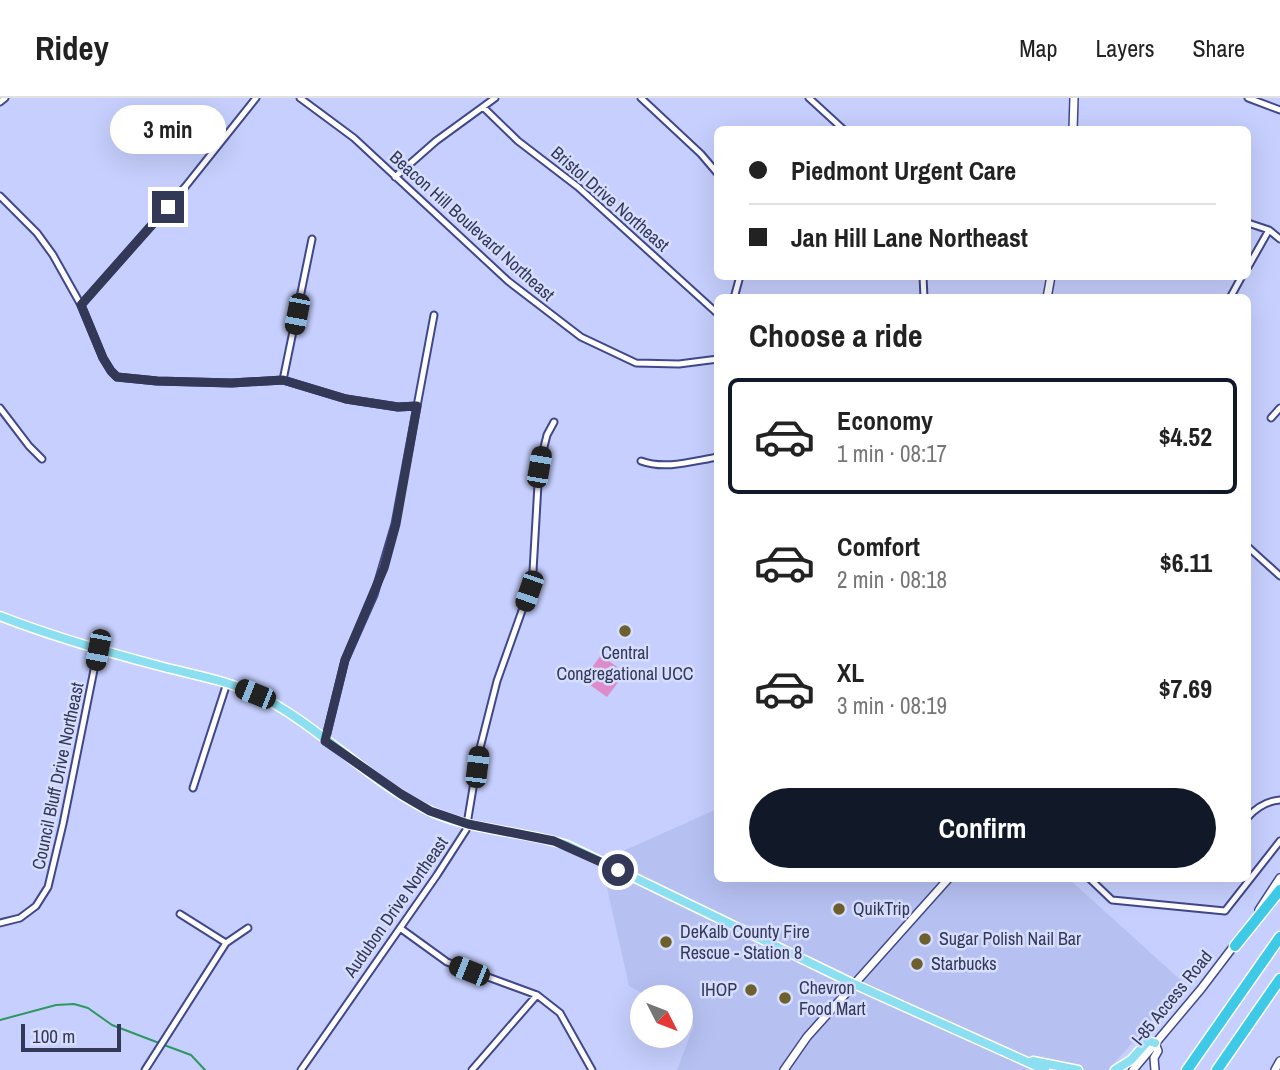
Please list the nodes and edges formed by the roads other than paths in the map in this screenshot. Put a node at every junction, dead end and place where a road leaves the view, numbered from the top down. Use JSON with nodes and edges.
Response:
{"nodes":[{"id":1,"x":5,"y":98,"type":"edge"},
{"id":2,"x":256,"y":98,"type":"edge"},
{"id":3,"x":300,"y":98,"type":"edge"},
{"id":4,"x":495,"y":98,"type":"edge"},
{"id":5,"x":641,"y":98,"type":"edge"},
{"id":6,"x":809,"y":98,"type":"edge"},
{"id":7,"x":1074,"y":98,"type":"edge"},
{"id":8,"x":1248,"y":98,"type":"edge"},
{"id":9,"x":0,"y":102,"type":"edge"},
{"id":10,"x":483,"y":107,"type":"junction"},
{"id":11,"x":1280,"y":110,"type":"edge"},
{"id":12,"x":840,"y":126,"type":"edge"},
{"id":13,"x":1073,"y":126,"type":"edge"},
{"id":14,"x":714,"y":169,"type":"edge"},
{"id":15,"x":395,"y":177,"type":"junction"},
{"id":16,"x":0,"y":196,"type":"edge"},
{"id":17,"x":1251,"y":224,"type":"edge"},
{"id":18,"x":1269,"y":230,"type":"junction"},
{"id":19,"x":312,"y":239,"type":"dead end"},
{"id":20,"x":1280,"y":239,"type":"edge"},
{"id":21,"x":1251,"y":262,"type":"edge"},
{"id":22,"x":81,"y":305,"type":"junction"},
{"id":23,"x":714,"y":310,"type":"edge"},
{"id":24,"x":434,"y":315,"type":"dead end"},
{"id":25,"x":714,"y":360,"type":"edge"},
{"id":26,"x":283,"y":380,"type":"junction"},
{"id":27,"x":417,"y":406,"type":"junction"},
{"id":28,"x":0,"y":408,"type":"edge"},
{"id":29,"x":1280,"y":408,"type":"edge"},
{"id":30,"x":1271,"y":418,"type":"dead end"},
{"id":31,"x":554,"y":422,"type":"dead end"},
{"id":32,"x":714,"y":458,"type":"edge"},
{"id":33,"x":42,"y":459,"type":"dead end"},
{"id":34,"x":641,"y":461,"type":"dead end"},
{"id":35,"x":1251,"y":550,"type":"edge"},
{"id":36,"x":1280,"y":576,"type":"edge"},
{"id":37,"x":0,"y":616,"type":"edge"},
{"id":38,"x":98,"y":650,"type":"junction"},
{"id":39,"x":227,"y":683,"type":"junction"},
{"id":40,"x":325,"y":741,"type":"junction"},
{"id":41,"x":193,"y":788,"type":"dead end"},
{"id":42,"x":1280,"y":800,"type":"edge"},
{"id":43,"x":1251,"y":814,"type":"edge"},
{"id":44,"x":468,"y":824,"type":"junction"},
{"id":45,"x":1280,"y":841,"type":"edge"},
{"id":46,"x":1251,"y":878,"type":"edge"},
{"id":47,"x":1280,"y":878,"type":"edge"},
{"id":48,"x":945,"y":882,"type":"edge"},
{"id":49,"x":1093,"y":882,"type":"edge"},
{"id":50,"x":1248,"y":882,"type":"edge"},
{"id":51,"x":1280,"y":890,"type":"edge"},
{"id":52,"x":180,"y":914,"type":"dead end"},
{"id":53,"x":0,"y":923,"type":"edge"},
{"id":54,"x":248,"y":928,"type":"dead end"},
{"id":55,"x":400,"y":928,"type":"junction"},
{"id":56,"x":1280,"y":937,"type":"edge"},
{"id":57,"x":226,"y":943,"type":"junction"},
{"id":58,"x":1235,"y":946,"type":"junction"},
{"id":59,"x":1280,"y":979,"type":"edge"},
{"id":60,"x":854,"y":984,"type":"junction"},
{"id":61,"x":537,"y":995,"type":"junction"},
{"id":62,"x":1156,"y":1043,"type":"junction"},
{"id":63,"x":1028,"y":1060,"type":"junction"},
{"id":64,"x":1280,"y":1061,"type":"edge"},
{"id":65,"x":145,"y":1070,"type":"edge"},
{"id":66,"x":301,"y":1070,"type":"edge"},
{"id":67,"x":472,"y":1070,"type":"edge"},
{"id":68,"x":592,"y":1070,"type":"edge"},
{"id":69,"x":784,"y":1070,"type":"edge"},
{"id":70,"x":1045,"y":1070,"type":"edge"},
{"id":71,"x":1078,"y":1070,"type":"edge"},
{"id":72,"x":1115,"y":1070,"type":"edge"},
{"id":73,"x":1133,"y":1070,"type":"edge"},
{"id":74,"x":1154,"y":1070,"type":"edge"},
{"id":75,"x":1188,"y":1070,"type":"edge"},
{"id":76,"x":1217,"y":1070,"type":"edge"},
{"id":77,"x":1275,"y":1070,"type":"edge"}],
"edges":[{"from":1,"to":9,"type":"street"},
{"from":2,"to":22,"type":"street"},
{"from":3,"to":15,"type":"street","name":"Beacon Hill Boulevard Northeast"},
{"from":4,"to":10,"type":"street"},
{"from":5,"to":14,"type":"street"},
{"from":6,"to":12,"type":"street"},
{"from":7,"to":13,"type":"main road"},
{"from":8,"to":11,"type":"street"},
{"from":10,"to":15,"type":"street"},
{"from":10,"to":23,"type":"street","name":"Bristol Drive Northeast"},
{"from":15,"to":25,"type":"street","name":"Beacon Hill Boulevard Northeast"},
{"from":16,"to":22,"type":"street"},
{"from":17,"to":18,"type":"street"},
{"from":18,"to":20,"type":"street"},
{"from":18,"to":21,"type":"street"},
{"from":19,"to":26,"type":"street"},
{"from":22,"to":26,"type":"street"},
{"from":24,"to":27,"type":"street"},
{"from":26,"to":27,"type":"street"},
{"from":27,"to":40,"type":"street"},
{"from":28,"to":33,"type":"street"},
{"from":29,"to":30,"type":"street"},
{"from":31,"to":44,"type":"street","name":"Audubon Drive Northeast"},
{"from":32,"to":34,"type":"street"},
{"from":35,"to":36,"type":"street"},
{"from":37,"to":38,"type":"main road"},
{"from":38,"to":39,"type":"main road"},
{"from":38,"to":53,"type":"street","name":"Council Bluff Drive Northeast"},
{"from":39,"to":40,"type":"main road"},
{"from":39,"to":41,"type":"street"},
{"from":40,"to":44,"type":"main road"},
{"from":42,"to":43,"type":"street"},
{"from":44,"to":55,"type":"street","name":"Audubon Drive Northeast"},
{"from":44,"to":60,"type":"main road"},
{"from":45,"to":46,"type":"street"},
{"from":47,"to":58,"type":"main road","name":"I-85 Access Road"},
{"from":48,"to":60,"type":"main road"},
{"from":49,"to":50,"type":"street"},
{"from":51,"to":58,"type":"highway"},
{"from":52,"to":57,"type":"street"},
{"from":54,"to":57,"type":"street"},
{"from":55,"to":61,"type":"street"},
{"from":55,"to":66,"type":"street","name":"Audubon Drive Northeast"},
{"from":56,"to":75,"type":"highway"},
{"from":57,"to":65,"type":"street"},
{"from":58,"to":62,"type":"main road","name":"I-85 Access Road"},
{"from":59,"to":76,"type":"highway"},
{"from":60,"to":63,"type":"main road"},
{"from":60,"to":69,"type":"main road"},
{"from":61,"to":67,"type":"street"},
{"from":61,"to":68,"type":"street"},
{"from":62,"to":72,"type":"main road"},
{"from":62,"to":73,"type":"main road","name":"I-85 Access Road"},
{"from":62,"to":74,"type":"main road"},
{"from":63,"to":70,"type":"main road"},
{"from":63,"to":71,"type":"main road"},
{"from":64,"to":77,"type":"main road"}]}
